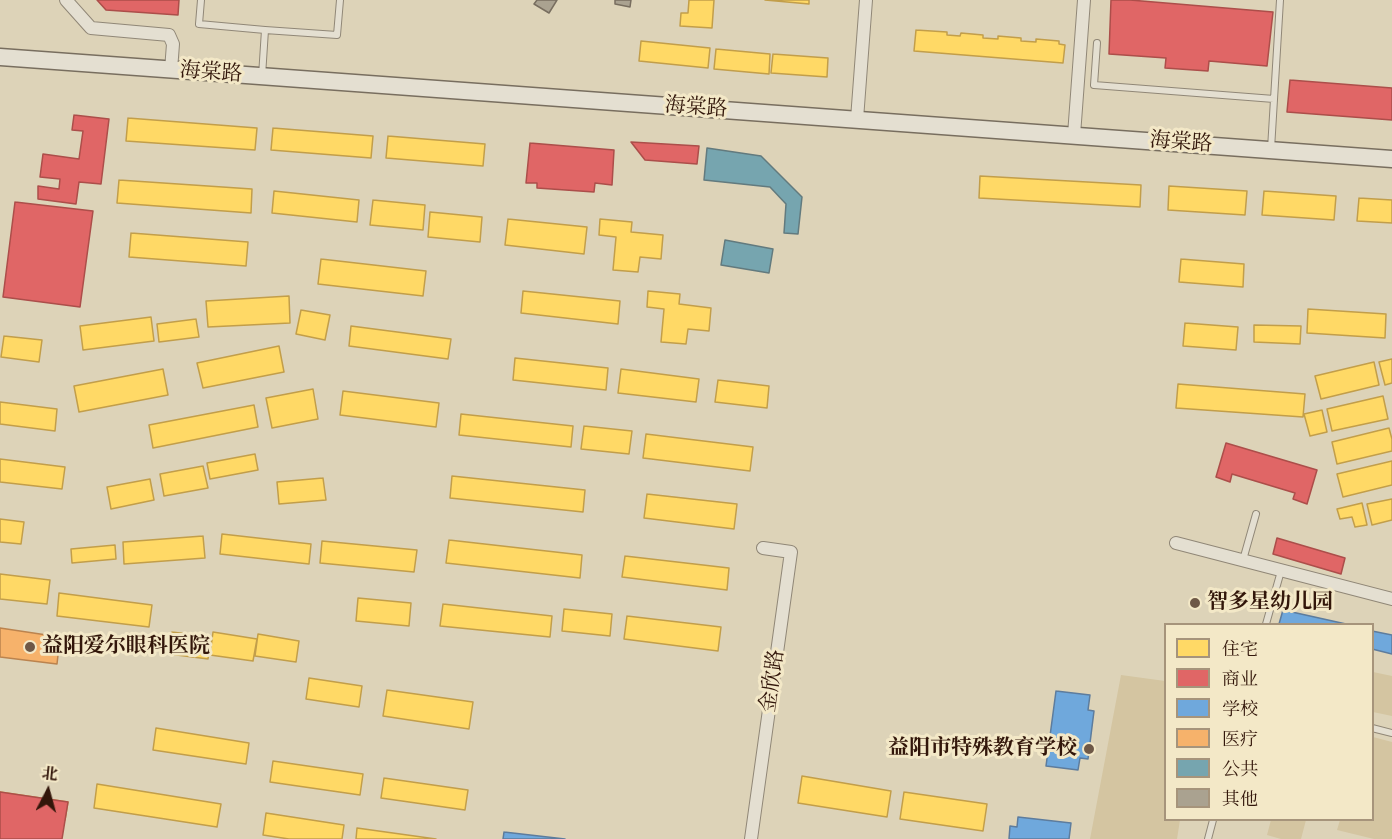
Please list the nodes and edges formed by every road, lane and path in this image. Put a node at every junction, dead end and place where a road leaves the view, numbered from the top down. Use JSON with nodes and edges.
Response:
{"nodes":[{"id":1,"x":66,"y":0,"type":"edge"},
{"id":2,"x":201,"y":0,"type":"edge"},
{"id":3,"x":340,"y":0,"type":"edge"},
{"id":4,"x":866,"y":0,"type":"edge"},
{"id":5,"x":1084,"y":0,"type":"edge"},
{"id":6,"x":1280,"y":0,"type":"edge"},
{"id":7,"x":265,"y":30,"type":"junction"},
{"id":8,"x":1097,"y":43,"type":"dead end"},
{"id":9,"x":0,"y":57,"type":"edge"},
{"id":10,"x":171,"y":70,"type":"junction"},
{"id":11,"x":262,"y":76,"type":"junction"},
{"id":12,"x":1274,"y":99,"type":"junction"},
{"id":13,"x":857,"y":119,"type":"junction"},
{"id":14,"x":1074,"y":135,"type":"junction"},
{"id":15,"x":1271,"y":150,"type":"junction"},
{"id":16,"x":1392,"y":159,"type":"edge"},
{"id":17,"x":1256,"y":514,"type":"dead end"},
{"id":18,"x":1176,"y":543,"type":"dead end"},
{"id":19,"x":763,"y":548,"type":"dead end"},
{"id":20,"x":1243,"y":560,"type":"junction"},
{"id":21,"x":1281,"y":571,"type":"junction"},
{"id":22,"x":1392,"y":599,"type":"edge"},
{"id":23,"x":1266,"y":623,"type":"edge"},
{"id":24,"x":1374,"y":728,"type":"edge"},
{"id":25,"x":1392,"y":733,"type":"edge"},
{"id":26,"x":1212,"y":821,"type":"edge"},
{"id":27,"x":751,"y":839,"type":"edge"},
{"id":28,"x":1208,"y":839,"type":"edge"}],
"edges":[{"from":1,"to":10,"type":"street"},
{"from":2,"to":7,"type":"lane"},
{"from":3,"to":7,"type":"lane"},
{"from":4,"to":13,"type":"street"},
{"from":5,"to":14,"type":"street"},
{"from":6,"to":12,"type":"lane"},
{"from":7,"to":11,"type":"lane"},
{"from":8,"to":12,"type":"lane"},
{"from":9,"to":10,"type":"street","name":"海棠路"},
{"from":10,"to":11,"type":"street","name":"海棠路"},
{"from":11,"to":13,"type":"street","name":"海棠路"},
{"from":12,"to":15,"type":"lane"},
{"from":13,"to":14,"type":"street","name":"海棠路"},
{"from":14,"to":15,"type":"street","name":"海棠路"},
{"from":15,"to":16,"type":"street","name":"海棠路"},
{"from":17,"to":20,"type":"lane"},
{"from":18,"to":20,"type":"street"},
{"from":19,"to":27,"type":"street","name":"金欣路"},
{"from":20,"to":21,"type":"street"},
{"from":21,"to":22,"type":"street"},
{"from":21,"to":23,"type":"lane"},
{"from":24,"to":25,"type":"lane"},
{"from":26,"to":28,"type":"lane"}]}
